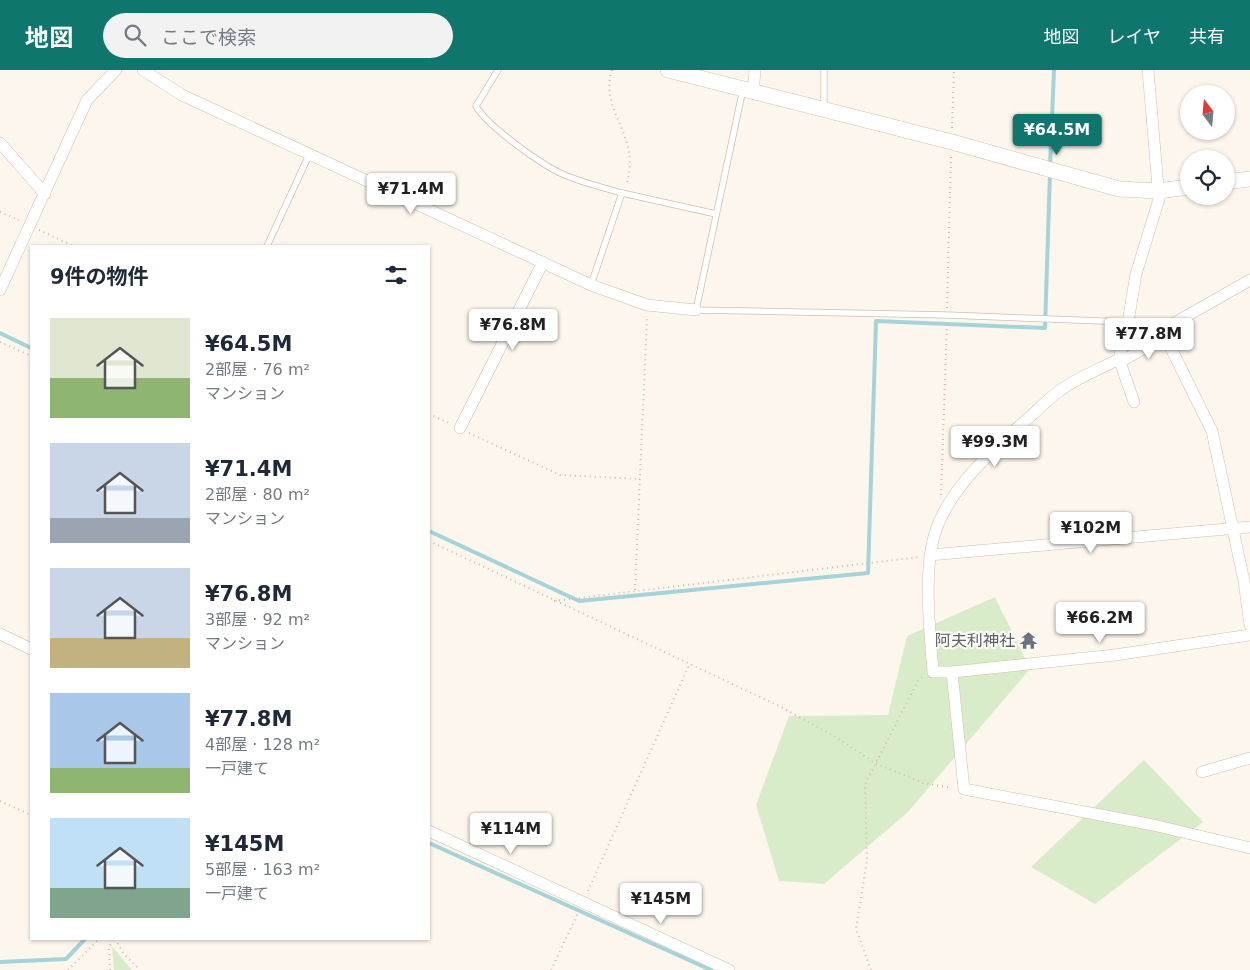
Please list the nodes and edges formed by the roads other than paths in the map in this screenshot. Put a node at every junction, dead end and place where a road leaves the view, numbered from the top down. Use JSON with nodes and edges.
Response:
{"nodes":[{"id":1,"x":116,"y":70,"type":"edge"},
{"id":2,"x":143,"y":70,"type":"edge"},
{"id":3,"x":498,"y":70,"type":"edge"},
{"id":4,"x":668,"y":70,"type":"edge"},
{"id":5,"x":754,"y":70,"type":"edge"},
{"id":6,"x":824,"y":70,"type":"edge"},
{"id":7,"x":1148,"y":70,"type":"edge"},
{"id":8,"x":748,"y":90,"type":"junction"},
{"id":9,"x":824,"y":110,"type":"junction"},
{"id":10,"x":0,"y":143,"type":"edge"},
{"id":11,"x":309,"y":155,"type":"junction"},
{"id":12,"x":1250,"y":179,"type":"edge"},
{"id":13,"x":1235,"y":181,"type":"edge"},
{"id":14,"x":1180,"y":188,"type":"edge"},
{"id":15,"x":1158,"y":191,"type":"junction"},
{"id":16,"x":622,"y":193,"type":"junction"},
{"id":17,"x":45,"y":194,"type":"junction"},
{"id":18,"x":716,"y":214,"type":"junction"},
{"id":19,"x":267,"y":245,"type":"edge"},
{"id":20,"x":543,"y":262,"type":"junction"},
{"id":21,"x":1250,"y":280,"type":"edge"},
{"id":22,"x":591,"y":285,"type":"junction"},
{"id":23,"x":0,"y":290,"type":"edge"},
{"id":24,"x":696,"y":310,"type":"junction"},
{"id":25,"x":1128,"y":322,"type":"junction"},
{"id":26,"x":1164,"y":333,"type":"junction"},
{"id":27,"x":1119,"y":360,"type":"junction"},
{"id":28,"x":1134,"y":402,"type":"dead end"},
{"id":29,"x":460,"y":428,"type":"road end"},
{"id":30,"x":1250,"y":527,"type":"edge"},
{"id":31,"x":1233,"y":528,"type":"junction"},
{"id":32,"x":930,"y":555,"type":"junction"},
{"id":33,"x":1250,"y":625,"type":"edge"},
{"id":34,"x":0,"y":634,"type":"edge"},
{"id":35,"x":1250,"y":635,"type":"edge"},
{"id":36,"x":30,"y":649,"type":"edge"},
{"id":37,"x":952,"y":672,"type":"junction"},
{"id":38,"x":1250,"y":758,"type":"edge"},
{"id":39,"x":1202,"y":772,"type":"dead end"},
{"id":40,"x":430,"y":831,"type":"edge"},
{"id":41,"x":1250,"y":848,"type":"edge"},
{"id":42,"x":729,"y":970,"type":"edge"}],
"edges":[{"from":1,"to":17,"type":"street"},
{"from":2,"to":11,"type":"street"},
{"from":3,"to":16,"type":"lane"},
{"from":4,"to":8,"type":"street"},
{"from":5,"to":8,"type":"street"},
{"from":6,"to":9,"type":"lane"},
{"from":7,"to":15,"type":"street"},
{"from":8,"to":9,"type":"street"},
{"from":8,"to":18,"type":"lane"},
{"from":9,"to":15,"type":"street"},
{"from":10,"to":17,"type":"street"},
{"from":11,"to":19,"type":"lane"},
{"from":11,"to":20,"type":"street"},
{"from":12,"to":13,"type":"street"},
{"from":14,"to":15,"type":"street"},
{"from":15,"to":25,"type":"street"},
{"from":16,"to":18,"type":"lane"},
{"from":16,"to":22,"type":"lane"},
{"from":17,"to":23,"type":"street"},
{"from":18,"to":24,"type":"lane"},
{"from":20,"to":22,"type":"street"},
{"from":20,"to":29,"type":"street"},
{"from":21,"to":26,"type":"street"},
{"from":22,"to":24,"type":"street"},
{"from":24,"to":25,"type":"lane"},
{"from":25,"to":26,"type":"street"},
{"from":25,"to":27,"type":"street"},
{"from":26,"to":27,"type":"street"},
{"from":26,"to":31,"type":"street"},
{"from":27,"to":28,"type":"street"},
{"from":27,"to":32,"type":"street"},
{"from":30,"to":31,"type":"street"},
{"from":31,"to":32,"type":"street"},
{"from":31,"to":33,"type":"street"},
{"from":32,"to":37,"type":"street"},
{"from":34,"to":36,"type":"street"},
{"from":35,"to":37,"type":"street"},
{"from":37,"to":41,"type":"street"},
{"from":38,"to":39,"type":"street"},
{"from":40,"to":42,"type":"street"}]}
